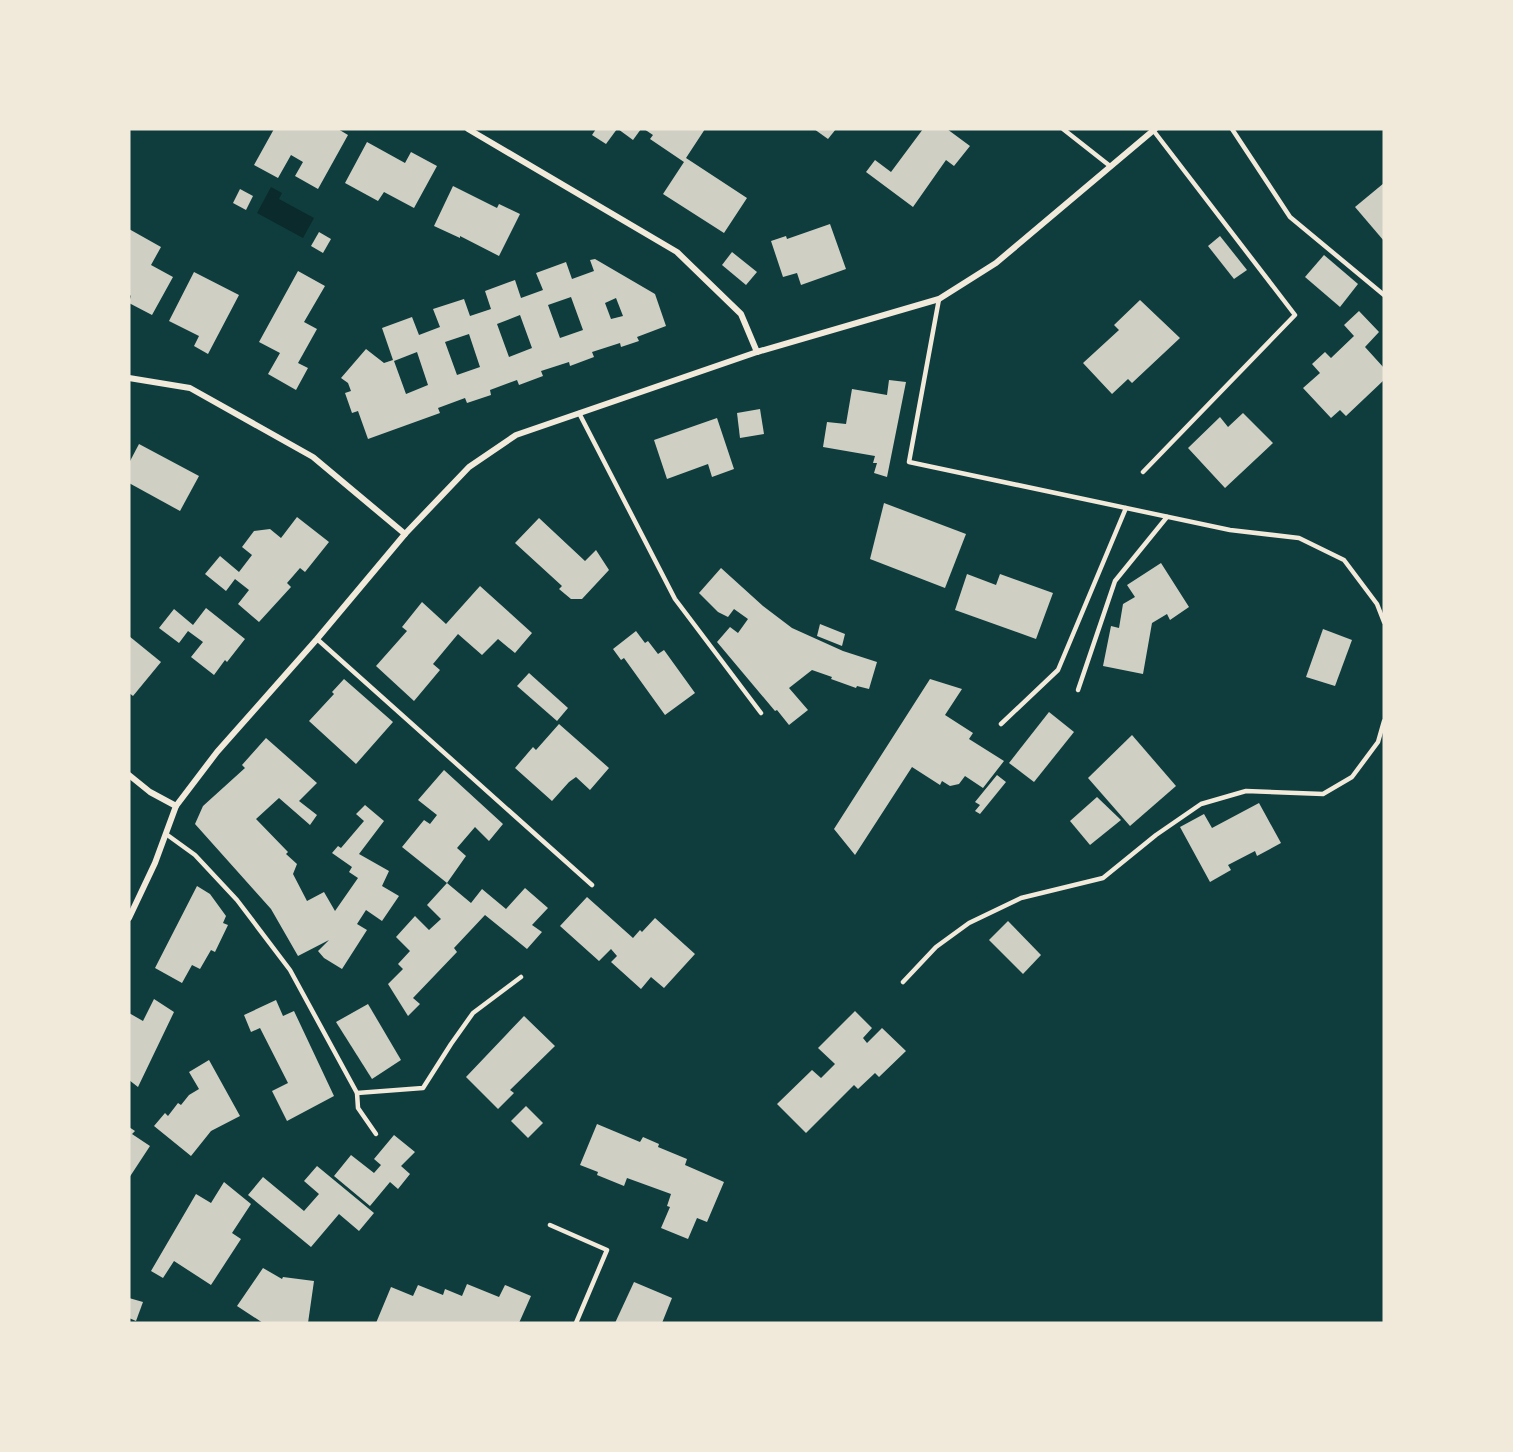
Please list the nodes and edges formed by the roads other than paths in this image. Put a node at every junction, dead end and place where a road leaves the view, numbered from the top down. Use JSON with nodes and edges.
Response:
{"nodes":[{"id":1,"x":468,"y":129,"type":"edge"},
{"id":2,"x":1063,"y":129,"type":"edge"},
{"id":3,"x":1232,"y":129,"type":"edge"},
{"id":4,"x":1154,"y":130,"type":"edge"},
{"id":5,"x":1110,"y":165,"type":"junction"},
{"id":6,"x":1384,"y":295,"type":"edge"},
{"id":7,"x":939,"y":299,"type":"junction"},
{"id":8,"x":757,"y":352,"type":"junction"},
{"id":9,"x":129,"y":378,"type":"edge"},
{"id":10,"x":579,"y":413,"type":"junction"},
{"id":11,"x":1143,"y":472,"type":"dead end"},
{"id":12,"x":1126,"y":508,"type":"junction"},
{"id":13,"x":1167,"y":517,"type":"junction"},
{"id":14,"x":405,"y":534,"type":"junction"},
{"id":15,"x":1384,"y":622,"type":"edge"},
{"id":16,"x":317,"y":639,"type":"junction"},
{"id":17,"x":1078,"y":690,"type":"dead end"},
{"id":18,"x":761,"y":713,"type":"dead end"},
{"id":19,"x":1384,"y":721,"type":"edge"},
{"id":20,"x":1001,"y":724,"type":"dead end"},
{"id":21,"x":129,"y":775,"type":"edge"},
{"id":22,"x":176,"y":806,"type":"junction"},
{"id":23,"x":166,"y":834,"type":"junction"},
{"id":24,"x":592,"y":885,"type":"dead end"},
{"id":25,"x":129,"y":918,"type":"edge"},
{"id":26,"x":521,"y":977,"type":"dead end"},
{"id":27,"x":903,"y":982,"type":"dead end"},
{"id":28,"x":357,"y":1093,"type":"junction"},
{"id":29,"x":376,"y":1134,"type":"dead end"},
{"id":30,"x":550,"y":1225,"type":"dead end"},
{"id":31,"x":576,"y":1323,"type":"edge"}],
"edges":[{"from":1,"to":8,"type":"street"},
{"from":2,"to":5,"type":"lane"},
{"from":3,"to":6,"type":"lane"},
{"from":4,"to":5,"type":"street"},
{"from":4,"to":11,"type":"lane"},
{"from":5,"to":7,"type":"street"},
{"from":7,"to":8,"type":"street"},
{"from":7,"to":12,"type":"lane"},
{"from":8,"to":10,"type":"street"},
{"from":9,"to":14,"type":"street"},
{"from":10,"to":14,"type":"street"},
{"from":10,"to":18,"type":"lane"},
{"from":12,"to":13,"type":"lane"},
{"from":12,"to":20,"type":"lane"},
{"from":13,"to":15,"type":"lane"},
{"from":13,"to":17,"type":"lane"},
{"from":14,"to":16,"type":"street"},
{"from":16,"to":22,"type":"street"},
{"from":16,"to":24,"type":"lane"},
{"from":19,"to":27,"type":"lane"},
{"from":21,"to":22,"type":"street"},
{"from":22,"to":23,"type":"street"},
{"from":23,"to":25,"type":"street"},
{"from":23,"to":28,"type":"lane"},
{"from":26,"to":28,"type":"lane"},
{"from":28,"to":29,"type":"lane"},
{"from":30,"to":31,"type":"lane"}]}
